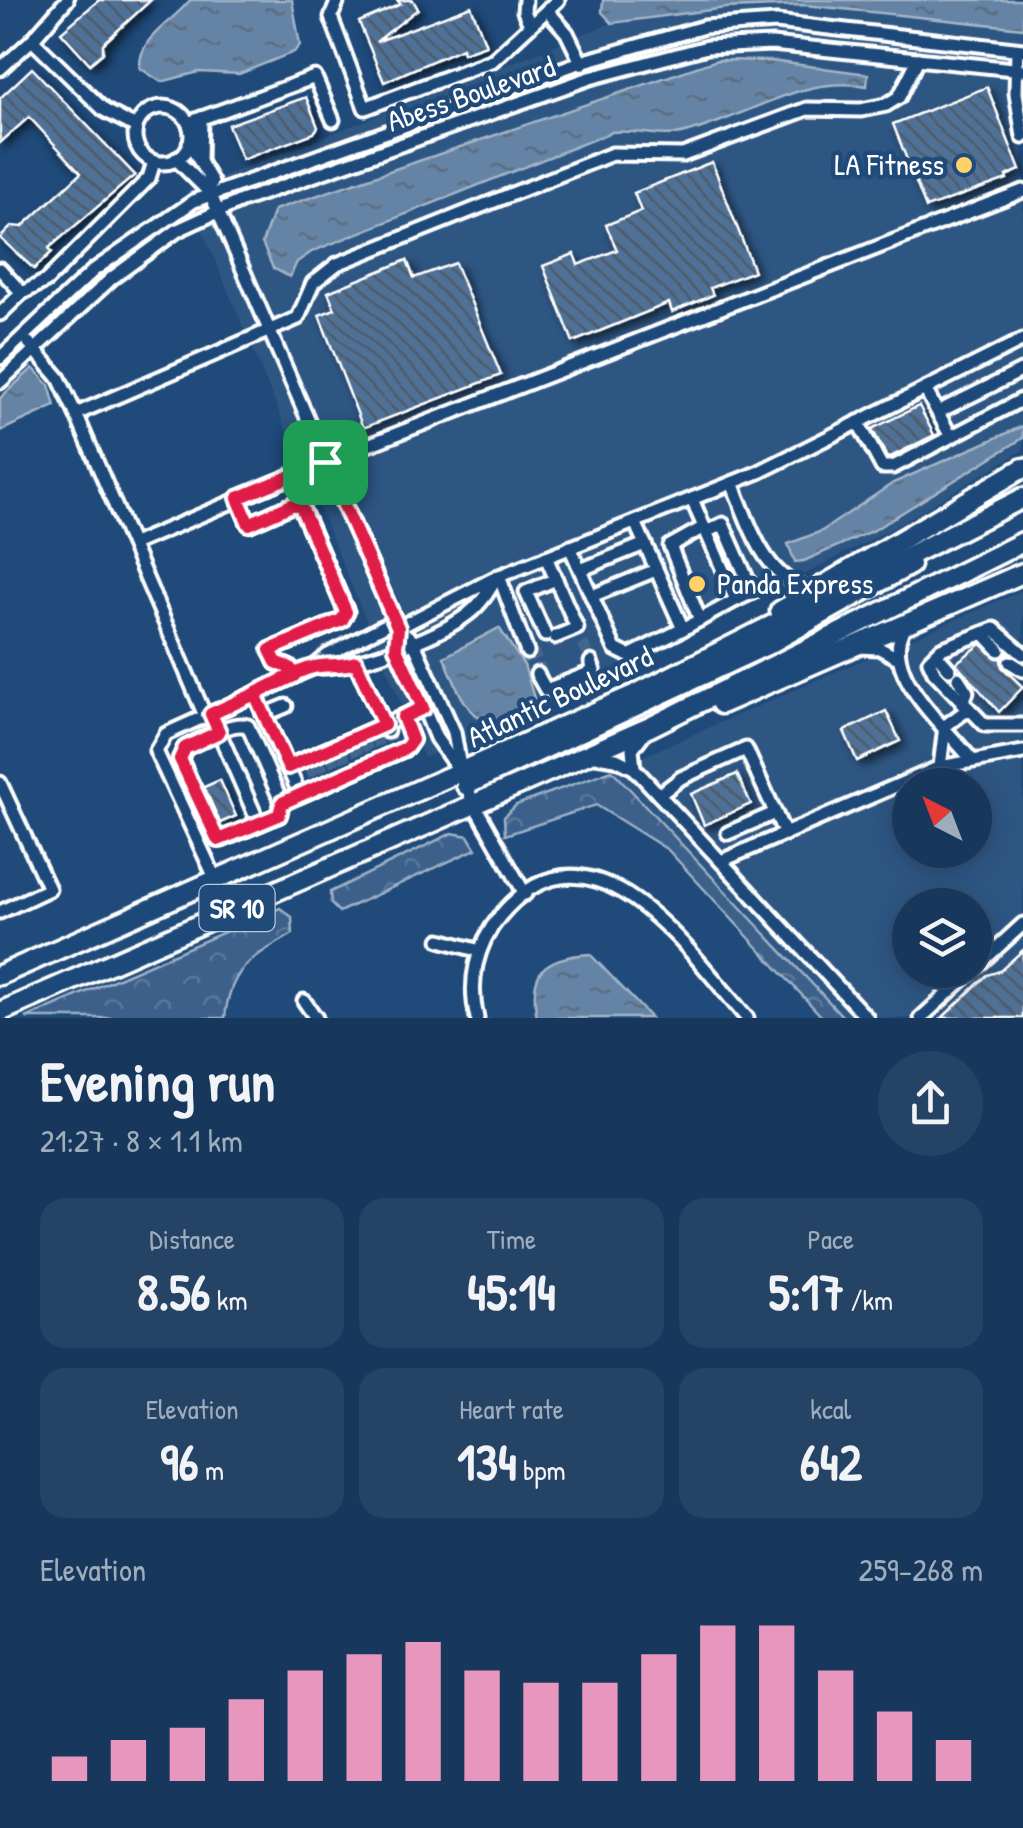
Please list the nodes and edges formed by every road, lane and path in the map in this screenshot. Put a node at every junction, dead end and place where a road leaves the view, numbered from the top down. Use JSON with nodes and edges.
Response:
{"nodes":[{"id":1,"x":67,"y":0,"type":"edge"},
{"id":2,"x":338,"y":0,"type":"edge"},
{"id":3,"x":525,"y":0,"type":"edge"},
{"id":4,"x":558,"y":0,"type":"edge"},
{"id":5,"x":547,"y":10,"type":"junction"},
{"id":6,"x":530,"y":26,"type":"junction"},
{"id":7,"x":32,"y":40,"type":"junction"},
{"id":8,"x":1020,"y":50,"type":"edge"},
{"id":9,"x":918,"y":59,"type":"junction"},
{"id":10,"x":581,"y":62,"type":"junction"},
{"id":11,"x":0,"y":70,"type":"edge"},
{"id":12,"x":1019,"y":70,"type":"edge"},
{"id":13,"x":590,"y":78,"type":"junction"},
{"id":14,"x":195,"y":120,"type":"junction"},
{"id":15,"x":333,"y":120,"type":"dead end"},
{"id":16,"x":136,"y":126,"type":"junction"},
{"id":17,"x":1023,"y":137,"type":"edge"},
{"id":18,"x":190,"y":143,"type":"junction"},
{"id":19,"x":176,"y":159,"type":"junction"},
{"id":20,"x":200,"y":161,"type":"junction"},
{"id":21,"x":154,"y":162,"type":"junction"},
{"id":22,"x":209,"y":191,"type":"junction"},
{"id":23,"x":1023,"y":191,"type":"edge"},
{"id":24,"x":217,"y":210,"type":"junction"},
{"id":25,"x":0,"y":269,"type":"edge"},
{"id":26,"x":22,"y":293,"type":"junction"},
{"id":27,"x":0,"y":314,"type":"edge"},
{"id":28,"x":269,"y":330,"type":"junction"},
{"id":29,"x":22,"y":336,"type":"junction"},
{"id":30,"x":1023,"y":340,"type":"edge"},
{"id":31,"x":34,"y":348,"type":"junction"},
{"id":32,"x":1008,"y":348,"type":"junction"},
{"id":33,"x":0,"y":358,"type":"edge"},
{"id":34,"x":1022,"y":373,"type":"edge"},
{"id":35,"x":0,"y":382,"type":"edge"},
{"id":36,"x":926,"y":389,"type":"junction"},
{"id":37,"x":1023,"y":399,"type":"edge"},
{"id":38,"x":938,"y":412,"type":"junction"},
{"id":39,"x":76,"y":414,"type":"junction"},
{"id":40,"x":858,"y":422,"type":"junction"},
{"id":41,"x":950,"y":435,"type":"junction"},
{"id":42,"x":325,"y":462,"type":"junction"},
{"id":43,"x":1023,"y":468,"type":"edge"},
{"id":44,"x":732,"y":483,"type":"junction"},
{"id":45,"x":238,"y":498,"type":"junction"},
{"id":46,"x":1023,"y":498,"type":"edge"},
{"id":47,"x":692,"y":499,"type":"junction"},
{"id":48,"x":634,"y":522,"type":"junction"},
{"id":49,"x":705,"y":529,"type":"junction"},
{"id":50,"x":950,"y":535,"type":"junction"},
{"id":51,"x":1023,"y":542,"type":"edge"},
{"id":52,"x":133,"y":544,"type":"junction"},
{"id":53,"x":645,"y":544,"type":"junction"},
{"id":54,"x":570,"y":547,"type":"junction"},
{"id":55,"x":546,"y":557,"type":"junction"},
{"id":56,"x":580,"y":570,"type":"junction"},
{"id":57,"x":1023,"y":574,"type":"edge"},
{"id":58,"x":658,"y":575,"type":"junction"},
{"id":59,"x":498,"y":576,"type":"junction"},
{"id":60,"x":556,"y":579,"type":"junction"},
{"id":61,"x":814,"y":591,"type":"junction"},
{"id":62,"x":592,"y":596,"type":"junction"},
{"id":63,"x":736,"y":600,"type":"junction"},
{"id":64,"x":700,"y":620,"type":"junction"},
{"id":65,"x":396,"y":624,"type":"junction"},
{"id":66,"x":905,"y":626,"type":"junction"},
{"id":67,"x":577,"y":628,"type":"junction"},
{"id":68,"x":683,"y":630,"type":"junction"},
{"id":69,"x":983,"y":633,"type":"junction"},
{"id":70,"x":413,"y":640,"type":"junction"},
{"id":71,"x":583,"y":642,"type":"tunnel mouth"},
{"id":72,"x":613,"y":644,"type":"junction"},
{"id":73,"x":859,"y":646,"type":"junction"},
{"id":74,"x":528,"y":647,"type":"tunnel mouth"},
{"id":75,"x":396,"y":648,"type":"junction"},
{"id":76,"x":1000,"y":650,"type":"dead end"},
{"id":77,"x":936,"y":654,"type":"junction"},
{"id":78,"x":1023,"y":654,"type":"edge"},
{"id":79,"x":896,"y":657,"type":"junction"},
{"id":80,"x":356,"y":662,"type":"junction"},
{"id":81,"x":591,"y":662,"type":"dead end"},
{"id":82,"x":1010,"y":662,"type":"dead end"},
{"id":83,"x":314,"y":667,"type":"junction"},
{"id":84,"x":1023,"y":670,"type":"edge"},
{"id":85,"x":294,"y":676,"type":"junction"},
{"id":86,"x":540,"y":676,"type":"dead end"},
{"id":87,"x":255,"y":694,"type":"junction"},
{"id":88,"x":636,"y":694,"type":"junction"},
{"id":89,"x":286,"y":706,"type":"dead end"},
{"id":90,"x":965,"y":707,"type":"junction"},
{"id":91,"x":423,"y":708,"type":"junction"},
{"id":92,"x":208,"y":715,"type":"junction"},
{"id":93,"x":264,"y":715,"type":"junction"},
{"id":94,"x":403,"y":717,"type":"junction"},
{"id":95,"x":1023,"y":725,"type":"edge"},
{"id":96,"x":945,"y":726,"type":"junction"},
{"id":97,"x":650,"y":727,"type":"junction"},
{"id":98,"x":219,"y":732,"type":"junction"},
{"id":99,"x":346,"y":745,"type":"junction"},
{"id":100,"x":1023,"y":752,"type":"edge"},
{"id":101,"x":589,"y":755,"type":"junction"},
{"id":102,"x":971,"y":759,"type":"junction"},
{"id":103,"x":288,"y":767,"type":"junction"},
{"id":104,"x":940,"y":767,"type":"junction"},
{"id":105,"x":634,"y":768,"type":"junction"},
{"id":106,"x":464,"y":779,"type":"junction"},
{"id":107,"x":0,"y":783,"type":"edge"},
{"id":108,"x":659,"y":795,"type":"junction"},
{"id":109,"x":300,"y":796,"type":"junction"},
{"id":110,"x":282,"y":803,"type":"junction"},
{"id":111,"x":474,"y":804,"type":"junction"},
{"id":112,"x":775,"y":813,"type":"junction"},
{"id":113,"x":259,"y":824,"type":"junction"},
{"id":114,"x":728,"y":833,"type":"dead end"},
{"id":115,"x":785,"y":834,"type":"junction"},
{"id":116,"x":222,"y":840,"type":"junction"},
{"id":117,"x":721,"y":861,"type":"junction"},
{"id":118,"x":216,"y":880,"type":"junction"},
{"id":119,"x":525,"y":894,"type":"junction"},
{"id":120,"x":0,"y":912,"type":"edge"},
{"id":121,"x":1023,"y":924,"type":"edge"},
{"id":122,"x":440,"y":940,"type":"dead end"},
{"id":123,"x":480,"y":951,"type":"junction"},
{"id":124,"x":992,"y":952,"type":"edge"},
{"id":125,"x":0,"y":974,"type":"edge"},
{"id":126,"x":954,"y":988,"type":"edge"},
{"id":127,"x":304,"y":1001,"type":"dead end"},
{"id":128,"x":0,"y":1012,"type":"edge"},
{"id":129,"x":316,"y":1018,"type":"edge"},
{"id":130,"x":477,"y":1018,"type":"edge"},
{"id":131,"x":747,"y":1018,"type":"edge"},
{"id":132,"x":868,"y":1018,"type":"edge"},
{"id":133,"x":922,"y":1018,"type":"edge"}],
"edges":[{"from":1,"to":7,"type":"street"},
{"from":2,"to":6,"type":"street"},
{"from":3,"to":6,"type":"street"},
{"from":4,"to":5,"type":"street"},
{"from":5,"to":6,"type":"street"},
{"from":5,"to":10,"type":"street"},
{"from":7,"to":11,"type":"street"},
{"from":7,"to":16,"type":"street"},
{"from":8,"to":10,"type":"street","name":"Abess Boulevard"},
{"from":8,"to":12,"type":"street"},
{"from":9,"to":12,"type":"street","name":"Abess Boulevard"},
{"from":9,"to":13,"type":"street","name":"Abess Boulevard"},
{"from":9,"to":28,"type":"street"},
{"from":10,"to":13,"type":"street"},
{"from":10,"to":22,"type":"street","name":"Abess Boulevard"},
{"from":12,"to":17,"type":"street"},
{"from":13,"to":24,"type":"street","name":"Abess Boulevard"},
{"from":14,"to":15,"type":"street"},
{"from":14,"to":16,"type":"street"},
{"from":14,"to":18,"type":"street"},
{"from":14,"to":20,"type":"street"},
{"from":16,"to":21,"type":"street"},
{"from":18,"to":19,"type":"street"},
{"from":18,"to":20,"type":"street"},
{"from":19,"to":21,"type":"street"},
{"from":19,"to":22,"type":"street"},
{"from":20,"to":22,"type":"street"},
{"from":21,"to":26,"type":"street"},
{"from":22,"to":24,"type":"street"},
{"from":22,"to":29,"type":"street","name":"Abess Boulevard"},
{"from":23,"to":42,"type":"street"},
{"from":24,"to":28,"type":"street"},
{"from":24,"to":31,"type":"street","name":"Abess Boulevard"},
{"from":25,"to":26,"type":"street"},
{"from":26,"to":27,"type":"street"},
{"from":28,"to":39,"type":"street"},
{"from":28,"to":42,"type":"street"},
{"from":29,"to":31,"type":"street"},
{"from":29,"to":33,"type":"street","name":"Abess Boulevard"},
{"from":30,"to":32,"type":"street"},
{"from":31,"to":35,"type":"street","name":"Abess Boulevard"},
{"from":31,"to":39,"type":"street"},
{"from":32,"to":34,"type":"street"},
{"from":32,"to":36,"type":"street"},
{"from":34,"to":38,"type":"street"},
{"from":36,"to":38,"type":"street"},
{"from":36,"to":40,"type":"street"},
{"from":37,"to":41,"type":"street"},
{"from":38,"to":41,"type":"street"},
{"from":39,"to":52,"type":"street"},
{"from":40,"to":41,"type":"street"},
{"from":40,"to":44,"type":"street"},
{"from":42,"to":45,"type":"street"},
{"from":42,"to":65,"type":"street"},
{"from":43,"to":61,"type":"highway"},
{"from":44,"to":47,"type":"street"},
{"from":44,"to":61,"type":"street"},
{"from":45,"to":52,"type":"street"},
{"from":45,"to":85,"type":"street"},
{"from":46,"to":50,"type":"highway","name":"Atlantic Boulevard","number":"SR 10"},
{"from":47,"to":48,"type":"street"},
{"from":47,"to":49,"type":"street"},
{"from":48,"to":53,"type":"street"},
{"from":48,"to":54,"type":"street"},
{"from":49,"to":63,"type":"street"},
{"from":49,"to":63,"type":"street"},
{"from":49,"to":64,"type":"street"},
{"from":50,"to":88,"type":"highway","name":"Atlantic Boulevard","number":"SR 10"},
{"from":50,"to":106,"type":"highway"},
{"from":51,"to":97,"type":"highway","name":"Atlantic Boulevard","number":"SR 10"},
{"from":52,"to":92,"type":"street"},
{"from":53,"to":56,"type":"street"},
{"from":53,"to":58,"type":"street"},
{"from":54,"to":55,"type":"street"},
{"from":54,"to":56,"type":"street"},
{"from":55,"to":59,"type":"street"},
{"from":55,"to":60,"type":"street"},
{"from":56,"to":62,"type":"street"},
{"from":57,"to":66,"type":"highway"},
{"from":58,"to":62,"type":"street"},
{"from":58,"to":68,"type":"street"},
{"from":58,"to":72,"type":"street"},
{"from":59,"to":65,"type":"street"},
{"from":59,"to":70,"type":"street"},
{"from":59,"to":74,"type":"street"},
{"from":60,"to":67,"type":"street"},
{"from":60,"to":67,"type":"street"},
{"from":61,"to":88,"type":"highway"},
{"from":62,"to":72,"type":"street"},
{"from":63,"to":64,"type":"street"},
{"from":64,"to":68,"type":"street"},
{"from":65,"to":70,"type":"street"},
{"from":65,"to":75,"type":"street"},
{"from":65,"to":83,"type":"street"},
{"from":66,"to":73,"type":"highway"},
{"from":66,"to":79,"type":"street"},
{"from":67,"to":71,"type":"street"},
{"from":68,"to":72,"type":"street"},
{"from":69,"to":76,"type":"street"},
{"from":69,"to":77,"type":"street"},
{"from":69,"to":78,"type":"street"},
{"from":70,"to":75,"type":"street"},
{"from":70,"to":106,"type":"street"},
{"from":73,"to":79,"type":"street"},
{"from":73,"to":97,"type":"highway"},
{"from":75,"to":80,"type":"street"},
{"from":75,"to":91,"type":"street"},
{"from":77,"to":90,"type":"street"},
{"from":77,"to":90,"type":"street"},
{"from":79,"to":96,"type":"street"},
{"from":80,"to":83,"type":"street"},
{"from":80,"to":99,"type":"street"},
{"from":81,"to":86,"type":"street"},
{"from":82,"to":84,"type":"street"},
{"from":83,"to":85,"type":"street"},
{"from":85,"to":87,"type":"street"},
{"from":87,"to":92,"type":"street"},
{"from":87,"to":93,"type":"street"},
{"from":88,"to":106,"type":"highway","name":"Atlantic Boulevard","number":"SR 10"},
{"from":89,"to":93,"type":"street"},
{"from":90,"to":95,"type":"street"},
{"from":90,"to":96,"type":"street"},
{"from":91,"to":94,"type":"street"},
{"from":91,"to":106,"type":"street"},
{"from":92,"to":98,"type":"street"},
{"from":92,"to":118,"type":"street"},
{"from":93,"to":103,"type":"street"},
{"from":94,"to":99,"type":"street"},
{"from":94,"to":109,"type":"street"},
{"from":96,"to":102,"type":"street"},
{"from":96,"to":104,"type":"street"},
{"from":97,"to":101,"type":"highway","name":"Atlantic Boulevard","number":"SR 10"},
{"from":97,"to":105,"type":"street"},
{"from":98,"to":110,"type":"street"},
{"from":98,"to":113,"type":"street"},
{"from":98,"to":116,"type":"street"},
{"from":98,"to":116,"type":"street"},
{"from":99,"to":103,"type":"street"},
{"from":100,"to":102,"type":"street"},
{"from":101,"to":105,"type":"street"},
{"from":101,"to":111,"type":"highway","name":"Atlantic Boulevard","number":"SR 10"},
{"from":102,"to":104,"type":"street"},
{"from":103,"to":109,"type":"street"},
{"from":104,"to":115,"type":"street"},
{"from":105,"to":108,"type":"street"},
{"from":106,"to":111,"type":"street"},
{"from":106,"to":118,"type":"highway","name":"Atlantic Boulevard","number":"SR 10"},
{"from":107,"to":120,"type":"street"},
{"from":108,"to":112,"type":"street"},
{"from":108,"to":117,"type":"street"},
{"from":109,"to":110,"type":"street"},
{"from":110,"to":113,"type":"street"},
{"from":111,"to":119,"type":"street"},
{"from":111,"to":128,"type":"highway","name":"Atlantic Boulevard","number":"SR 10"},
{"from":112,"to":114,"type":"street"},
{"from":112,"to":115,"type":"street"},
{"from":113,"to":116,"type":"street"},
{"from":115,"to":117,"type":"street"},
{"from":117,"to":132,"type":"street"},
{"from":118,"to":125,"type":"highway","name":"Atlantic Boulevard","number":"SR 10"},
{"from":119,"to":123,"type":"street"},
{"from":119,"to":131,"type":"street"},
{"from":121,"to":124,"type":"street"},
{"from":122,"to":123,"type":"street"},
{"from":123,"to":130,"type":"street"},
{"from":126,"to":133,"type":"street"},
{"from":127,"to":129,"type":"street"}]}
